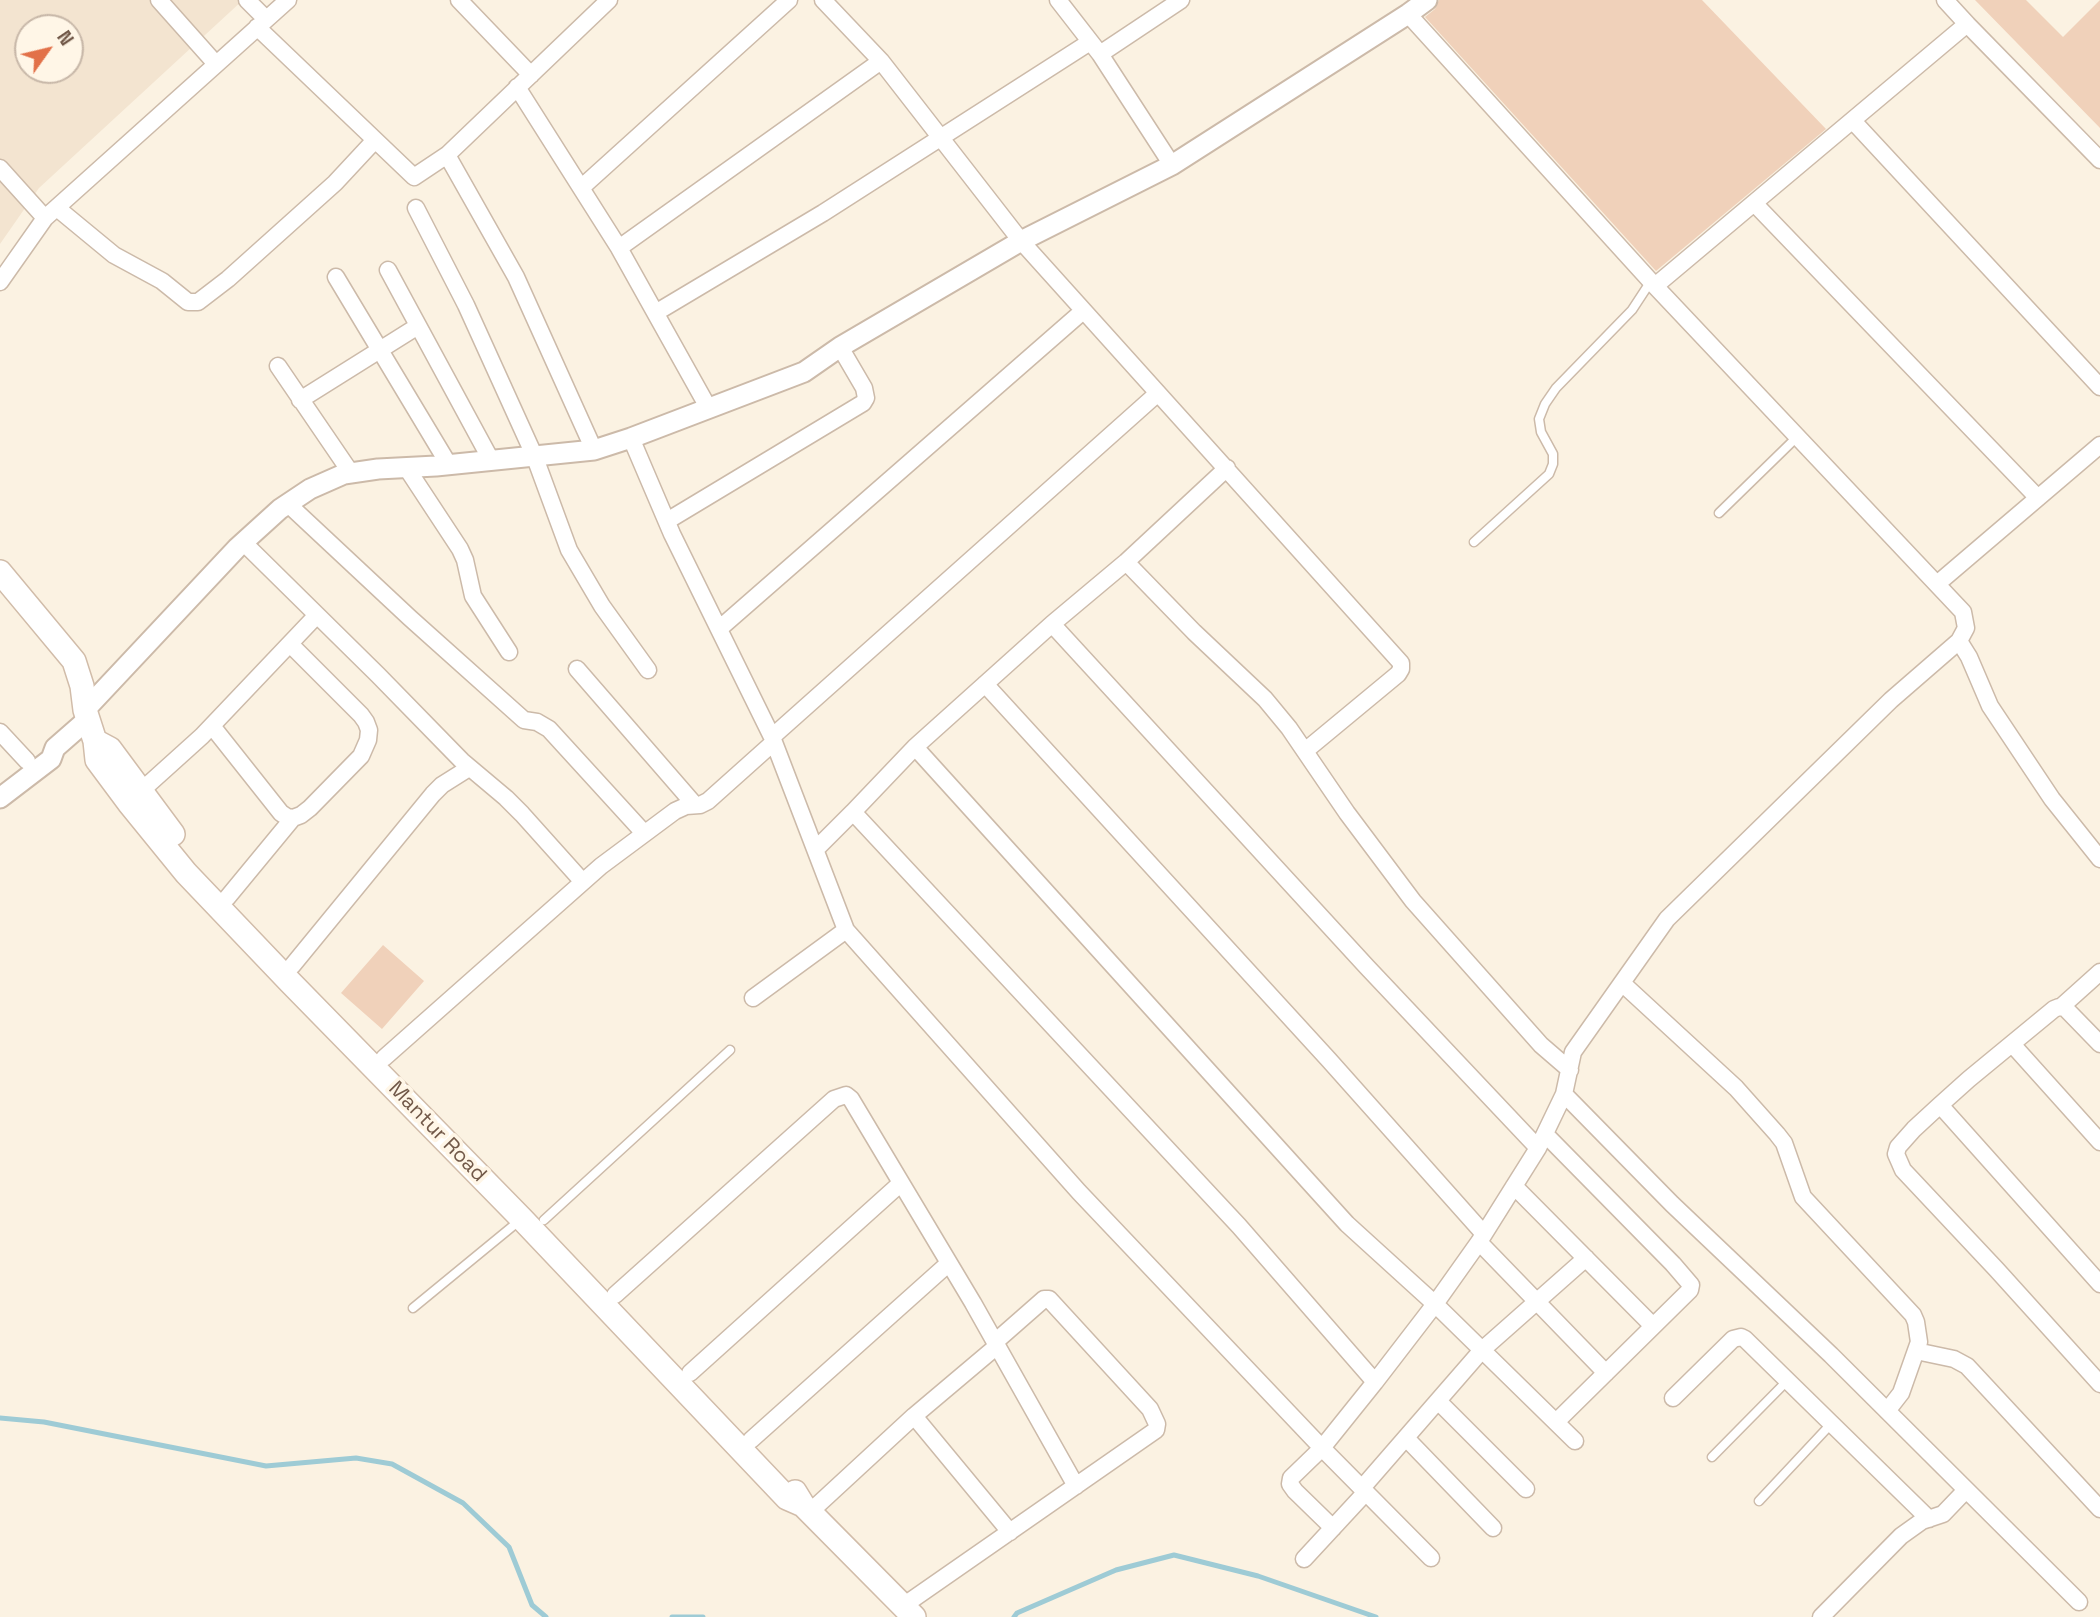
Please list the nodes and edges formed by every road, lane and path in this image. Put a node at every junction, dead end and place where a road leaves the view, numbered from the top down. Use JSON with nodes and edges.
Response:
{"nodes":[{"id":1,"x":159,"y":0,"type":"edge"},
{"id":2,"x":247,"y":0,"type":"edge"},
{"id":3,"x":288,"y":0,"type":"edge"},
{"id":4,"x":459,"y":0,"type":"edge"},
{"id":5,"x":608,"y":0,"type":"edge"},
{"id":6,"x":789,"y":0,"type":"edge"},
{"id":7,"x":823,"y":0,"type":"edge"},
{"id":8,"x":1058,"y":0,"type":"edge"},
{"id":9,"x":1181,"y":0,"type":"edge"},
{"id":10,"x":1427,"y":0,"type":"edge"},
{"id":11,"x":1945,"y":0,"type":"edge"},
{"id":12,"x":1408,"y":14,"type":"junction"},
{"id":13,"x":261,"y":23,"type":"junction"},
{"id":14,"x":1967,"y":24,"type":"junction"},
{"id":15,"x":1095,"y":48,"type":"junction"},
{"id":16,"x":881,"y":61,"type":"junction"},
{"id":17,"x":216,"y":64,"type":"junction"},
{"id":18,"x":531,"y":75,"type":"junction"},
{"id":19,"x":517,"y":88,"type":"junction"},
{"id":20,"x":1853,"y":121,"type":"junction"},
{"id":21,"x":941,"y":138,"type":"junction"},
{"id":22,"x":375,"y":140,"type":"junction"},
{"id":23,"x":447,"y":156,"type":"junction"},
{"id":24,"x":2100,"y":160,"type":"edge"},
{"id":25,"x":1172,"y":165,"type":"junction"},
{"id":26,"x":0,"y":168,"type":"edge"},
{"id":27,"x":581,"y":187,"type":"junction"},
{"id":28,"x":1754,"y":203,"type":"junction"},
{"id":29,"x":416,"y":208,"type":"dead end"},
{"id":30,"x":51,"y":213,"type":"junction"},
{"id":31,"x":1021,"y":241,"type":"junction"},
{"id":32,"x":620,"y":248,"type":"junction"},
{"id":33,"x":388,"y":270,"type":"dead end"},
{"id":34,"x":336,"y":277,"type":"dead end"},
{"id":35,"x":0,"y":282,"type":"edge"},
{"id":36,"x":1653,"y":284,"type":"junction"},
{"id":37,"x":1083,"y":311,"type":"junction"},
{"id":38,"x":657,"y":312,"type":"junction"},
{"id":39,"x":418,"y":326,"type":"junction"},
{"id":40,"x":840,"y":347,"type":"junction"},
{"id":41,"x":380,"y":350,"type":"junction"},
{"id":42,"x":278,"y":366,"type":"dead end"},
{"id":43,"x":2100,"y":387,"type":"edge"},
{"id":44,"x":1158,"y":393,"type":"junction"},
{"id":45,"x":300,"y":400,"type":"junction"},
{"id":46,"x":709,"y":409,"type":"junction"},
{"id":47,"x":1797,"y":437,"type":"junction"},
{"id":48,"x":631,"y":438,"type":"junction"},
{"id":49,"x":2100,"y":445,"type":"edge"},
{"id":50,"x":594,"y":450,"type":"junction"},
{"id":51,"x":534,"y":455,"type":"junction"},
{"id":52,"x":491,"y":460,"type":"junction"},
{"id":53,"x":449,"y":465,"type":"junction"},
{"id":54,"x":406,"y":467,"type":"junction"},
{"id":55,"x":1227,"y":468,"type":"junction"},
{"id":56,"x":351,"y":473,"type":"junction"},
{"id":57,"x":2038,"y":498,"type":"junction"},
{"id":58,"x":288,"y":504,"type":"junction"},
{"id":59,"x":1719,"y":513,"type":"dead end"},
{"id":60,"x":667,"y":521,"type":"junction"},
{"id":61,"x":243,"y":542,"type":"junction"},
{"id":62,"x":1474,"y":542,"type":"dead end"},
{"id":63,"x":1126,"y":562,"type":"junction"},
{"id":64,"x":0,"y":572,"type":"edge"},
{"id":65,"x":1937,"y":584,"type":"junction"},
{"id":66,"x":317,"y":615,"type":"junction"},
{"id":67,"x":1052,"y":624,"type":"junction"},
{"id":68,"x":719,"y":629,"type":"junction"},
{"id":69,"x":1959,"y":641,"type":"junction"},
{"id":70,"x":290,"y":644,"type":"junction"},
{"id":71,"x":509,"y":652,"type":"dead end"},
{"id":72,"x":577,"y":669,"type":"dead end"},
{"id":73,"x":648,"y":670,"type":"dead end"},
{"id":74,"x":985,"y":684,"type":"junction"},
{"id":75,"x":89,"y":724,"type":"junction"},
{"id":76,"x":212,"y":726,"type":"junction"},
{"id":77,"x":0,"y":732,"type":"edge"},
{"id":78,"x":773,"y":740,"type":"junction"},
{"id":79,"x":915,"y":747,"type":"junction"},
{"id":80,"x":55,"y":748,"type":"junction"},
{"id":81,"x":1305,"y":751,"type":"junction"},
{"id":82,"x":27,"y":761,"type":"junction"},
{"id":83,"x":469,"y":768,"type":"junction"},
{"id":84,"x":0,"y":781,"type":"edge"},
{"id":85,"x":141,"y":791,"type":"junction"},
{"id":86,"x":0,"y":798,"type":"edge"},
{"id":87,"x":695,"y":805,"type":"junction"},
{"id":88,"x":853,"y":813,"type":"junction"},
{"id":89,"x":293,"y":818,"type":"junction"},
{"id":90,"x":644,"y":833,"type":"junction"},
{"id":91,"x":817,"y":849,"type":"junction"},
{"id":92,"x":2100,"y":859,"type":"edge"},
{"id":93,"x":583,"y":882,"type":"junction"},
{"id":94,"x":227,"y":898,"type":"junction"},
{"id":95,"x":846,"y":930,"type":"junction"},
{"id":96,"x":292,"y":966,"type":"junction"},
{"id":97,"x":2100,"y":972,"type":"edge"},
{"id":98,"x":1622,"y":983,"type":"junction"},
{"id":99,"x":753,"y":998,"type":"dead end"},
{"id":100,"x":2061,"y":1007,"type":"junction"},
{"id":101,"x":2012,"y":1044,"type":"junction"},
{"id":102,"x":2100,"y":1044,"type":"edge"},
{"id":103,"x":730,"y":1050,"type":"dead end"},
{"id":104,"x":384,"y":1058,"type":"junction"},
{"id":105,"x":1570,"y":1070,"type":"junction"},
{"id":106,"x":1564,"y":1094,"type":"junction"},
{"id":107,"x":1940,"y":1105,"type":"junction"},
{"id":108,"x":1542,"y":1141,"type":"junction"},
{"id":109,"x":2100,"y":1142,"type":"edge"},
{"id":110,"x":901,"y":1183,"type":"junction"},
{"id":111,"x":1514,"y":1186,"type":"junction"},
{"id":112,"x":533,"y":1219,"type":"junction"},
{"id":113,"x":1481,"y":1238,"type":"junction"},
{"id":114,"x":1586,"y":1258,"type":"junction"},
{"id":115,"x":949,"y":1263,"type":"junction"},
{"id":116,"x":2100,"y":1284,"type":"edge"},
{"id":117,"x":615,"y":1295,"type":"junction"},
{"id":118,"x":1537,"y":1303,"type":"junction"},
{"id":119,"x":1435,"y":1304,"type":"junction"},
{"id":120,"x":413,"y":1308,"type":"dead end"},
{"id":121,"x":1653,"y":1326,"type":"junction"},
{"id":122,"x":996,"y":1344,"type":"junction"},
{"id":123,"x":1482,"y":1350,"type":"junction"},
{"id":124,"x":1916,"y":1350,"type":"junction"},
{"id":125,"x":691,"y":1373,"type":"junction"},
{"id":126,"x":1606,"y":1373,"type":"junction"},
{"id":127,"x":1787,"y":1381,"type":"junction"},
{"id":128,"x":1374,"y":1382,"type":"junction"},
{"id":129,"x":2100,"y":1384,"type":"edge"},
{"id":130,"x":1673,"y":1398,"type":"dead end"},
{"id":131,"x":1438,"y":1401,"type":"junction"},
{"id":132,"x":1887,"y":1412,"type":"junction"},
{"id":133,"x":914,"y":1416,"type":"junction"},
{"id":134,"x":1556,"y":1422,"type":"junction"},
{"id":135,"x":1831,"y":1424,"type":"junction"},
{"id":136,"x":1406,"y":1438,"type":"junction"},
{"id":137,"x":751,"y":1440,"type":"junction"},
{"id":138,"x":1575,"y":1441,"type":"dead end"},
{"id":139,"x":1322,"y":1448,"type":"junction"},
{"id":140,"x":1712,"y":1457,"type":"dead end"},
{"id":141,"x":1076,"y":1486,"type":"junction"},
{"id":142,"x":1526,"y":1489,"type":"dead end"},
{"id":143,"x":1364,"y":1490,"type":"junction"},
{"id":144,"x":1966,"y":1490,"type":"junction"},
{"id":145,"x":1759,"y":1501,"type":"dead end"},
{"id":146,"x":806,"y":1509,"type":"junction"},
{"id":147,"x":2100,"y":1509,"type":"edge"},
{"id":148,"x":1929,"y":1519,"type":"junction"},
{"id":149,"x":1334,"y":1528,"type":"junction"},
{"id":150,"x":1493,"y":1528,"type":"dead end"},
{"id":151,"x":1010,"y":1532,"type":"junction"},
{"id":152,"x":1432,"y":1558,"type":"dead end"},
{"id":153,"x":1304,"y":1559,"type":"dead end"},
{"id":154,"x":2080,"y":1602,"type":"dead end"},
{"id":155,"x":909,"y":1611,"type":"edge"},
{"id":156,"x":1821,"y":1617,"type":"edge"}],
"edges":[{"from":1,"to":17,"type":"street"},
{"from":2,"to":13,"type":"street"},
{"from":3,"to":13,"type":"street"},
{"from":4,"to":18,"type":"street"},
{"from":5,"to":18,"type":"street"},
{"from":6,"to":27,"type":"street"},
{"from":7,"to":16,"type":"street"},
{"from":8,"to":15,"type":"street"},
{"from":9,"to":15,"type":"street"},
{"from":10,"to":12,"type":"street"},
{"from":11,"to":14,"type":"street"},
{"from":12,"to":25,"type":"street"},
{"from":12,"to":36,"type":"street"},
{"from":13,"to":17,"type":"street"},
{"from":13,"to":22,"type":"street"},
{"from":14,"to":20,"type":"street"},
{"from":14,"to":24,"type":"street"},
{"from":15,"to":21,"type":"street"},
{"from":15,"to":25,"type":"street"},
{"from":16,"to":21,"type":"street"},
{"from":16,"to":32,"type":"street"},
{"from":17,"to":30,"type":"street"},
{"from":18,"to":19,"type":"street"},
{"from":19,"to":23,"type":"street"},
{"from":19,"to":27,"type":"street"},
{"from":20,"to":28,"type":"street"},
{"from":20,"to":43,"type":"street"},
{"from":21,"to":31,"type":"street"},
{"from":21,"to":38,"type":"street"},
{"from":22,"to":23,"type":"street"},
{"from":22,"to":30,"type":"street"},
{"from":23,"to":50,"type":"street"},
{"from":25,"to":31,"type":"street"},
{"from":26,"to":30,"type":"street"},
{"from":27,"to":32,"type":"street"},
{"from":28,"to":36,"type":"street"},
{"from":28,"to":57,"type":"street"},
{"from":29,"to":51,"type":"street"},
{"from":30,"to":35,"type":"street"},
{"from":31,"to":37,"type":"street"},
{"from":31,"to":40,"type":"street"},
{"from":32,"to":38,"type":"street"},
{"from":33,"to":39,"type":"street"},
{"from":34,"to":41,"type":"street"},
{"from":36,"to":47,"type":"street"},
{"from":36,"to":62,"type":"lane"},
{"from":37,"to":44,"type":"street"},
{"from":37,"to":68,"type":"street"},
{"from":38,"to":46,"type":"street"},
{"from":39,"to":41,"type":"street"},
{"from":39,"to":52,"type":"street"},
{"from":40,"to":46,"type":"street"},
{"from":40,"to":60,"type":"street"},
{"from":41,"to":45,"type":"street"},
{"from":41,"to":53,"type":"street"},
{"from":42,"to":45,"type":"street"},
{"from":44,"to":55,"type":"street"},
{"from":44,"to":78,"type":"street"},
{"from":45,"to":56,"type":"street"},
{"from":46,"to":48,"type":"street"},
{"from":47,"to":59,"type":"lane"},
{"from":47,"to":65,"type":"street"},
{"from":48,"to":50,"type":"street"},
{"from":48,"to":60,"type":"street"},
{"from":49,"to":57,"type":"street"},
{"from":50,"to":51,"type":"street"},
{"from":51,"to":52,"type":"street"},
{"from":51,"to":73,"type":"street"},
{"from":52,"to":53,"type":"street"},
{"from":53,"to":54,"type":"street"},
{"from":54,"to":56,"type":"street"},
{"from":54,"to":71,"type":"street"},
{"from":55,"to":63,"type":"street"},
{"from":55,"to":81,"type":"street"},
{"from":56,"to":58,"type":"street"},
{"from":57,"to":65,"type":"street"},
{"from":58,"to":61,"type":"street"},
{"from":58,"to":90,"type":"street"},
{"from":60,"to":68,"type":"street"},
{"from":61,"to":66,"type":"street"},
{"from":61,"to":75,"type":"street"},
{"from":63,"to":67,"type":"street"},
{"from":63,"to":81,"type":"street"},
{"from":64,"to":75,"type":"main road","name":"Mantur Road"},
{"from":65,"to":69,"type":"street"},
{"from":66,"to":70,"type":"street"},
{"from":66,"to":83,"type":"street"},
{"from":67,"to":74,"type":"street"},
{"from":67,"to":108,"type":"street"},
{"from":68,"to":78,"type":"street"},
{"from":69,"to":92,"type":"street"},
{"from":69,"to":98,"type":"street"},
{"from":70,"to":76,"type":"street"},
{"from":70,"to":89,"type":"street"},
{"from":72,"to":87,"type":"street"},
{"from":74,"to":79,"type":"street"},
{"from":74,"to":113,"type":"street"},
{"from":75,"to":80,"type":"street"},
{"from":75,"to":85,"type":"main road","name":"Mantur Road"},
{"from":75,"to":112,"type":"main road","name":"Mantur Road"},
{"from":76,"to":85,"type":"street"},
{"from":76,"to":89,"type":"street"},
{"from":77,"to":82,"type":"street"},
{"from":78,"to":87,"type":"street"},
{"from":78,"to":91,"type":"street"},
{"from":79,"to":88,"type":"street"},
{"from":79,"to":119,"type":"street"},
{"from":80,"to":82,"type":"street"},
{"from":80,"to":86,"type":"street"},
{"from":81,"to":105,"type":"street"},
{"from":82,"to":84,"type":"street"},
{"from":83,"to":93,"type":"street"},
{"from":83,"to":96,"type":"street"},
{"from":85,"to":94,"type":"main road","name":"Mantur Road"},
{"from":87,"to":90,"type":"street"},
{"from":88,"to":91,"type":"street"},
{"from":88,"to":128,"type":"street"},
{"from":89,"to":94,"type":"street"},
{"from":90,"to":93,"type":"street"},
{"from":91,"to":95,"type":"street"},
{"from":93,"to":104,"type":"street"},
{"from":94,"to":96,"type":"main road","name":"Mantur Road"},
{"from":95,"to":99,"type":"street"},
{"from":95,"to":139,"type":"street"},
{"from":96,"to":104,"type":"main road","name":"Mantur Road"},
{"from":97,"to":100,"type":"street"},
{"from":98,"to":105,"type":"street"},
{"from":98,"to":124,"type":"street"},
{"from":100,"to":101,"type":"street"},
{"from":100,"to":102,"type":"street"},
{"from":101,"to":107,"type":"street"},
{"from":101,"to":109,"type":"street"},
{"from":103,"to":112,"type":"lane"},
{"from":104,"to":112,"type":"main road","name":"Mantur Road"},
{"from":105,"to":106,"type":"street"},
{"from":106,"to":108,"type":"street"},
{"from":106,"to":132,"type":"street"},
{"from":107,"to":116,"type":"street"},
{"from":107,"to":129,"type":"street"},
{"from":108,"to":111,"type":"street"},
{"from":108,"to":121,"type":"street"},
{"from":110,"to":115,"type":"street"},
{"from":110,"to":117,"type":"street"},
{"from":110,"to":125,"type":"street"},
{"from":111,"to":113,"type":"street"},
{"from":111,"to":114,"type":"street"},
{"from":112,"to":117,"type":"main road","name":"Mantur Road"},
{"from":112,"to":120,"type":"lane"},
{"from":112,"to":146,"type":"main road","name":"Mantur Road"},
{"from":113,"to":118,"type":"street"},
{"from":113,"to":119,"type":"street"},
{"from":114,"to":118,"type":"street"},
{"from":114,"to":121,"type":"street"},
{"from":115,"to":122,"type":"street"},
{"from":115,"to":137,"type":"street"},
{"from":117,"to":125,"type":"main road","name":"Mantur Road"},
{"from":118,"to":123,"type":"street"},
{"from":118,"to":126,"type":"street"},
{"from":119,"to":123,"type":"street"},
{"from":119,"to":128,"type":"street"},
{"from":121,"to":126,"type":"street"},
{"from":122,"to":133,"type":"street"},
{"from":122,"to":141,"type":"street"},
{"from":122,"to":141,"type":"street"},
{"from":123,"to":131,"type":"street"},
{"from":123,"to":134,"type":"street"},
{"from":124,"to":132,"type":"street"},
{"from":124,"to":147,"type":"street"},
{"from":125,"to":137,"type":"main road","name":"Mantur Road"},
{"from":126,"to":134,"type":"street"},
{"from":127,"to":130,"type":"street"},
{"from":127,"to":135,"type":"street"},
{"from":127,"to":140,"type":"lane"},
{"from":128,"to":139,"type":"street"},
{"from":131,"to":136,"type":"street"},
{"from":131,"to":142,"type":"street"},
{"from":132,"to":144,"type":"street"},
{"from":133,"to":146,"type":"street"},
{"from":133,"to":151,"type":"street"},
{"from":134,"to":138,"type":"street"},
{"from":135,"to":145,"type":"lane"},
{"from":135,"to":148,"type":"street"},
{"from":136,"to":143,"type":"street"},
{"from":136,"to":150,"type":"street"},
{"from":137,"to":146,"type":"main road","name":"Mantur Road"},
{"from":139,"to":143,"type":"street"},
{"from":139,"to":149,"type":"street"},
{"from":141,"to":151,"type":"street"},
{"from":143,"to":149,"type":"street"},
{"from":143,"to":152,"type":"street"},
{"from":144,"to":148,"type":"street"},
{"from":144,"to":154,"type":"street"},
{"from":146,"to":155,"type":"main road","name":"Mantur Road"},
{"from":148,"to":156,"type":"street"},
{"from":149,"to":153,"type":"street"},
{"from":151,"to":155,"type":"street"}]}
